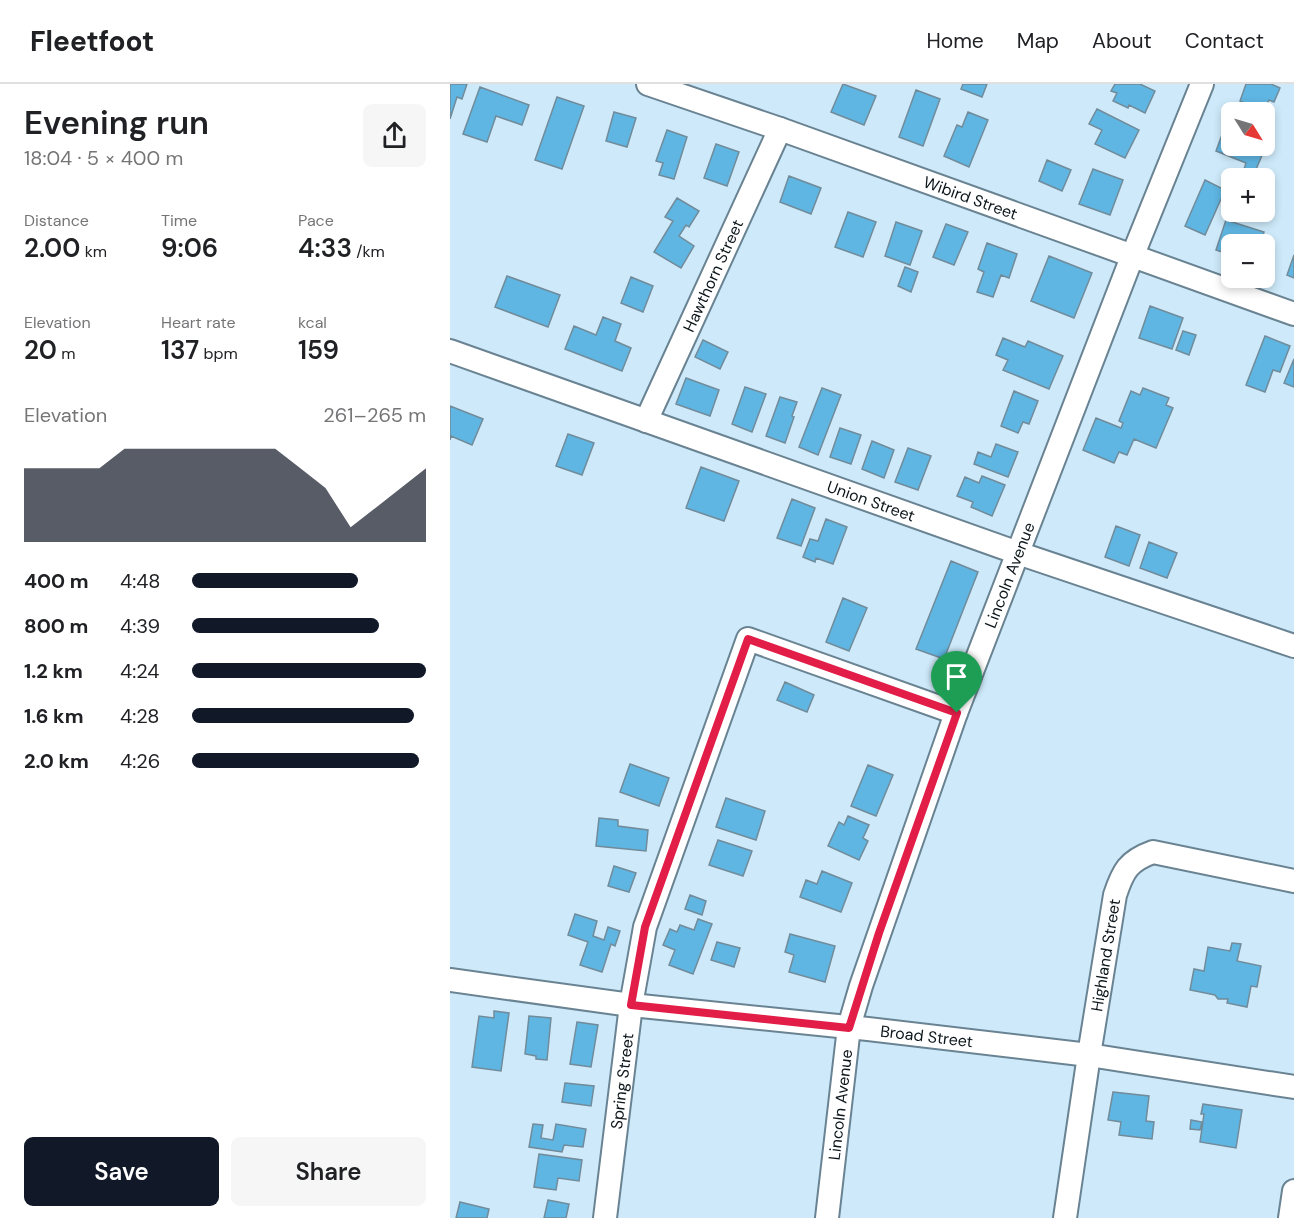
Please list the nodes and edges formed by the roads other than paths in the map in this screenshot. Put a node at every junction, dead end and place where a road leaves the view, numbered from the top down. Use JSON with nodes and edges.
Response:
{"nodes":[{"id":1,"x":648,"y":84,"type":"edge"},
{"id":2,"x":1202,"y":84,"type":"edge"},
{"id":3,"x":780,"y":129,"type":"junction"},
{"id":4,"x":1132,"y":257,"type":"junction"},
{"id":5,"x":1294,"y":314,"type":"edge"},
{"id":6,"x":450,"y":351,"type":"edge"},
{"id":7,"x":646,"y":421,"type":"junction"},
{"id":8,"x":1018,"y":553,"type":"junction"},
{"id":9,"x":1294,"y":646,"type":"edge"},
{"id":10,"x":957,"y":713,"type":"junction"},
{"id":11,"x":1294,"y":881,"type":"edge"},
{"id":12,"x":450,"y":980,"type":"edge"},
{"id":13,"x":631,"y":1005,"type":"junction"},
{"id":14,"x":849,"y":1028,"type":"junction"},
{"id":15,"x":1089,"y":1055,"type":"junction"},
{"id":16,"x":1294,"y":1087,"type":"edge"},
{"id":17,"x":1294,"y":1191,"type":"edge"},
{"id":18,"x":605,"y":1218,"type":"edge"},
{"id":19,"x":827,"y":1218,"type":"edge"},
{"id":20,"x":1065,"y":1218,"type":"edge"},
{"id":21,"x":1290,"y":1218,"type":"edge"}],
"edges":[{"from":1,"to":3,"type":"street","name":"Wibird Street"},
{"from":2,"to":4,"type":"street","name":"Lincoln Avenue"},
{"from":3,"to":4,"type":"street","name":"Wibird Street"},
{"from":3,"to":7,"type":"street","name":"Hawthorn Street"},
{"from":4,"to":5,"type":"street","name":"Wibird Street"},
{"from":4,"to":8,"type":"street","name":"Lincoln Avenue"},
{"from":6,"to":7,"type":"street","name":"Union Street"},
{"from":7,"to":8,"type":"street","name":"Union Street"},
{"from":8,"to":9,"type":"street","name":"Union Street"},
{"from":8,"to":10,"type":"street","name":"Lincoln Avenue"},
{"from":10,"to":13,"type":"street","name":"Spring Street"},
{"from":10,"to":14,"type":"street","name":"Lincoln Avenue"},
{"from":11,"to":15,"type":"street","name":"Highland Street"},
{"from":12,"to":13,"type":"street","name":"Broad Street"},
{"from":13,"to":14,"type":"street","name":"Broad Street"},
{"from":13,"to":18,"type":"street","name":"Spring Street"},
{"from":14,"to":15,"type":"street","name":"Broad Street"},
{"from":14,"to":19,"type":"street","name":"Lincoln Avenue"},
{"from":15,"to":16,"type":"street","name":"Broad Street"},
{"from":15,"to":20,"type":"street","name":"Highland Street"},
{"from":17,"to":21,"type":"street"}]}
